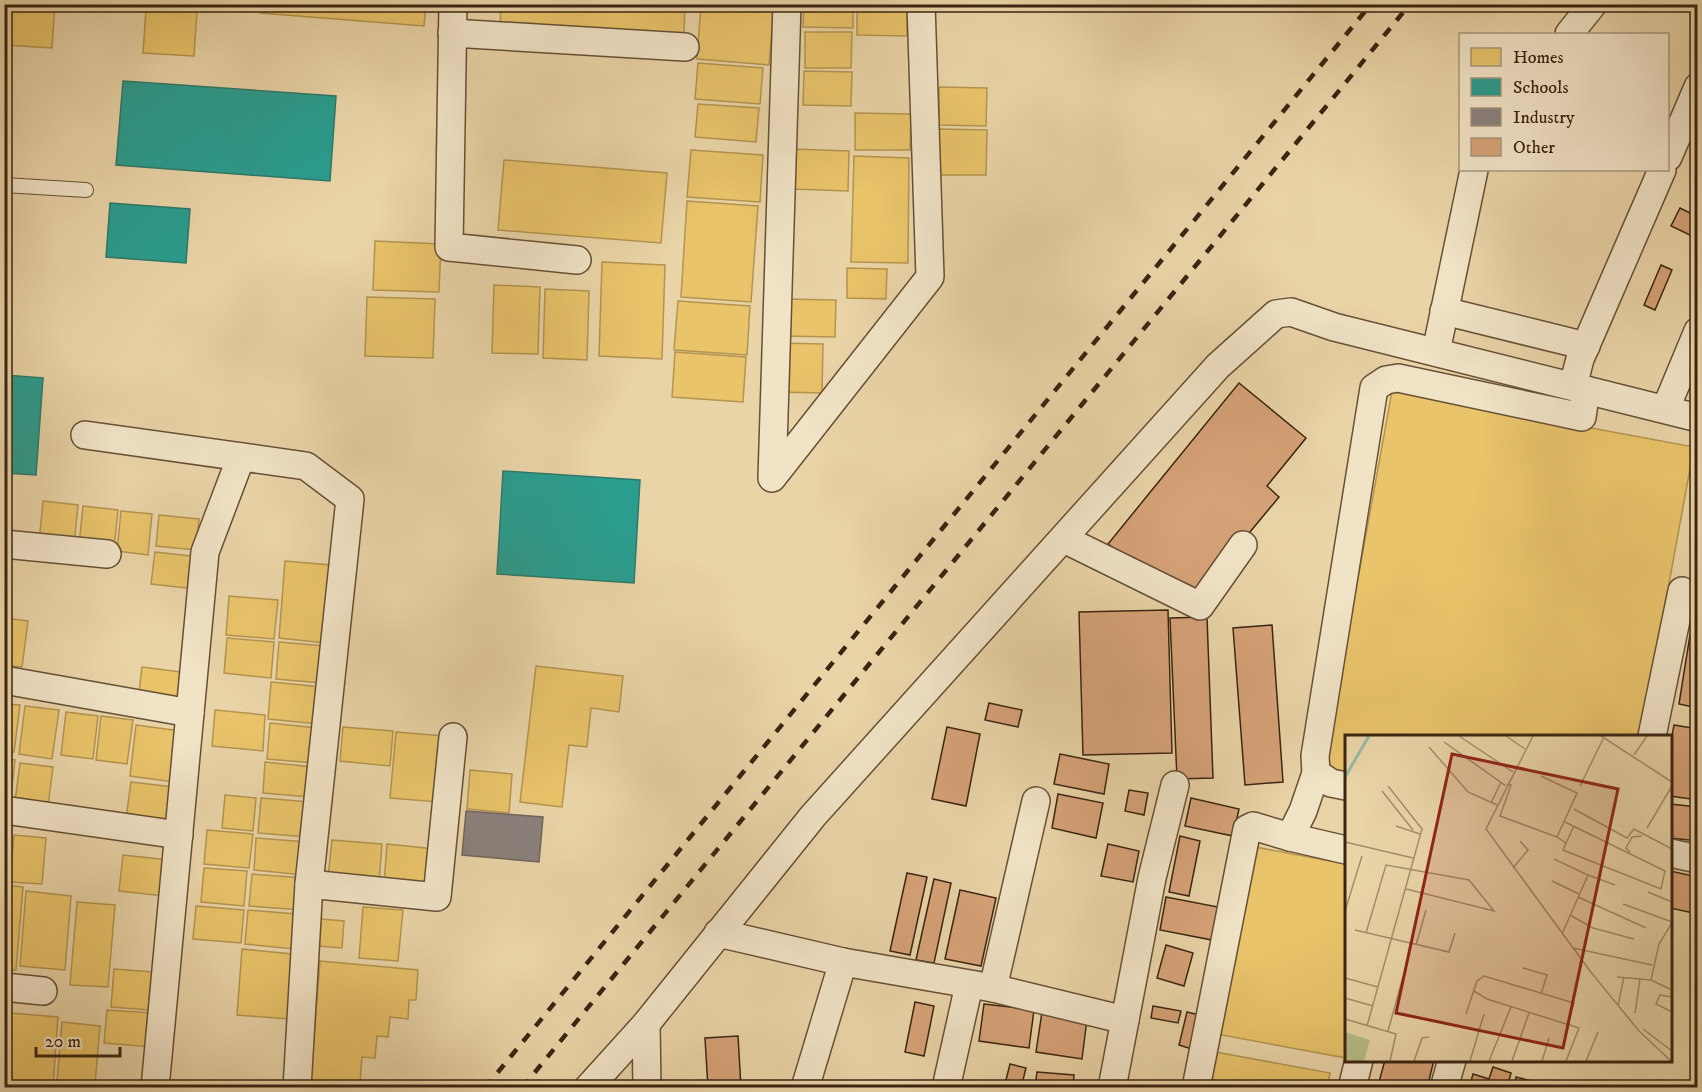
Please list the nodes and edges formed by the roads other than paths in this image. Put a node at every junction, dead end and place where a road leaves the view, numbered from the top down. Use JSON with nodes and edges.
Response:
{"nodes":[{"id":1,"x":453,"y":4,"type":"edge"},
{"id":2,"x":787,"y":4,"type":"edge"},
{"id":3,"x":921,"y":4,"type":"edge"},
{"id":4,"x":1593,"y":4,"type":"edge"},
{"id":5,"x":452,"y":33,"type":"junction"},
{"id":6,"x":1570,"y":33,"type":"edge"},
{"id":7,"x":685,"y":47,"type":"dead end"},
{"id":8,"x":1698,"y":87,"type":"edge"},
{"id":9,"x":1669,"y":155,"type":"edge"},
{"id":10,"x":1474,"y":171,"type":"edge"},
{"id":11,"x":1662,"y":171,"type":"edge"},
{"id":12,"x":4,"y":185,"type":"edge"},
{"id":13,"x":86,"y":190,"type":"dead end"},
{"id":14,"x":576,"y":260,"type":"dead end"},
{"id":15,"x":1444,"y":311,"type":"junction"},
{"id":16,"x":1698,"y":331,"type":"edge"},
{"id":17,"x":1586,"y":346,"type":"junction"},
{"id":18,"x":1429,"y":350,"type":"junction"},
{"id":19,"x":1467,"y":360,"type":"junction"},
{"id":20,"x":1410,"y":381,"type":"junction"},
{"id":21,"x":1580,"y":388,"type":"junction"},
{"id":22,"x":1458,"y":391,"type":"junction"},
{"id":23,"x":1666,"y":408,"type":"junction"},
{"id":24,"x":1698,"y":418,"type":"edge"},
{"id":25,"x":85,"y":435,"type":"dead end"},
{"id":26,"x":241,"y":457,"type":"junction"},
{"id":27,"x":1064,"y":539,"type":"junction"},
{"id":28,"x":4,"y":544,"type":"edge"},
{"id":29,"x":1243,"y":545,"type":"dead end"},
{"id":30,"x":107,"y":554,"type":"dead end"},
{"id":31,"x":1682,"y":591,"type":"dead end"},
{"id":32,"x":4,"y":680,"type":"edge"},
{"id":33,"x":190,"y":713,"type":"junction"},
{"id":34,"x":1652,"y":735,"type":"edge"},
{"id":35,"x":453,"y":737,"type":"dead end"},
{"id":36,"x":1316,"y":773,"type":"junction"},
{"id":37,"x":1175,"y":784,"type":"dead end"},
{"id":38,"x":1345,"y":786,"type":"edge"},
{"id":39,"x":1036,"y":801,"type":"dead end"},
{"id":40,"x":4,"y":810,"type":"edge"},
{"id":41,"x":179,"y":835,"type":"junction"},
{"id":42,"x":1290,"y":837,"type":"junction"},
{"id":43,"x":1345,"y":850,"type":"edge"},
{"id":44,"x":1672,"y":853,"type":"edge"},
{"id":45,"x":1698,"y":859,"type":"edge"},
{"id":46,"x":309,"y":884,"type":"junction"},
{"id":47,"x":718,"y":933,"type":"junction"},
{"id":48,"x":843,"y":962,"type":"junction"},
{"id":49,"x":4,"y":987,"type":"edge"},
{"id":50,"x":981,"y":987,"type":"junction"},
{"id":51,"x":44,"y":991,"type":"dead end"},
{"id":52,"x":1125,"y":1020,"type":"junction"},
{"id":53,"x":646,"y":1024,"type":"junction"},
{"id":54,"x":1358,"y":1062,"type":"edge"},
{"id":55,"x":1451,"y":1062,"type":"edge"},
{"id":56,"x":155,"y":1088,"type":"edge"},
{"id":57,"x":297,"y":1088,"type":"edge"},
{"id":58,"x":588,"y":1088,"type":"edge"},
{"id":59,"x":647,"y":1088,"type":"edge"},
{"id":60,"x":805,"y":1088,"type":"edge"},
{"id":61,"x":946,"y":1088,"type":"edge"},
{"id":62,"x":1112,"y":1088,"type":"edge"},
{"id":63,"x":1196,"y":1088,"type":"edge"},
{"id":64,"x":1352,"y":1088,"type":"edge"},
{"id":65,"x":1444,"y":1088,"type":"edge"}],
"edges":[{"from":1,"to":5,"type":"street"},
{"from":2,"to":3,"type":"street"},
{"from":4,"to":6,"type":"street"},
{"from":5,"to":7,"type":"street"},
{"from":5,"to":14,"type":"street"},
{"from":8,"to":9,"type":"street"},
{"from":10,"to":15,"type":"street"},
{"from":11,"to":17,"type":"street"},
{"from":12,"to":13,"type":"lane"},
{"from":15,"to":17,"type":"street"},
{"from":15,"to":18,"type":"street"},
{"from":16,"to":23,"type":"street"},
{"from":17,"to":21,"type":"street"},
{"from":18,"to":19,"type":"street"},
{"from":18,"to":20,"type":"street"},
{"from":18,"to":27,"type":"street"},
{"from":19,"to":21,"type":"street"},
{"from":19,"to":22,"type":"street"},
{"from":20,"to":22,"type":"street"},
{"from":20,"to":36,"type":"street"},
{"from":21,"to":22,"type":"street"},
{"from":21,"to":23,"type":"street"},
{"from":23,"to":24,"type":"street"},
{"from":25,"to":26,"type":"street"},
{"from":26,"to":33,"type":"street"},
{"from":26,"to":46,"type":"street"},
{"from":27,"to":29,"type":"street"},
{"from":27,"to":47,"type":"street"},
{"from":28,"to":30,"type":"street"},
{"from":31,"to":34,"type":"street"},
{"from":32,"to":33,"type":"street"},
{"from":33,"to":41,"type":"street"},
{"from":35,"to":46,"type":"street"},
{"from":36,"to":38,"type":"street"},
{"from":36,"to":42,"type":"street"},
{"from":37,"to":52,"type":"street"},
{"from":39,"to":50,"type":"street"},
{"from":40,"to":41,"type":"street"},
{"from":41,"to":56,"type":"street"},
{"from":42,"to":43,"type":"street"},
{"from":42,"to":63,"type":"street"},
{"from":44,"to":45,"type":"street"},
{"from":46,"to":57,"type":"street"},
{"from":47,"to":48,"type":"street"},
{"from":47,"to":53,"type":"street"},
{"from":48,"to":50,"type":"street"},
{"from":48,"to":60,"type":"street"},
{"from":49,"to":51,"type":"street"},
{"from":50,"to":52,"type":"street"},
{"from":50,"to":61,"type":"street"},
{"from":52,"to":62,"type":"street"},
{"from":53,"to":58,"type":"street"},
{"from":53,"to":59,"type":"street"},
{"from":54,"to":64,"type":"street"},
{"from":55,"to":65,"type":"street"}]}
